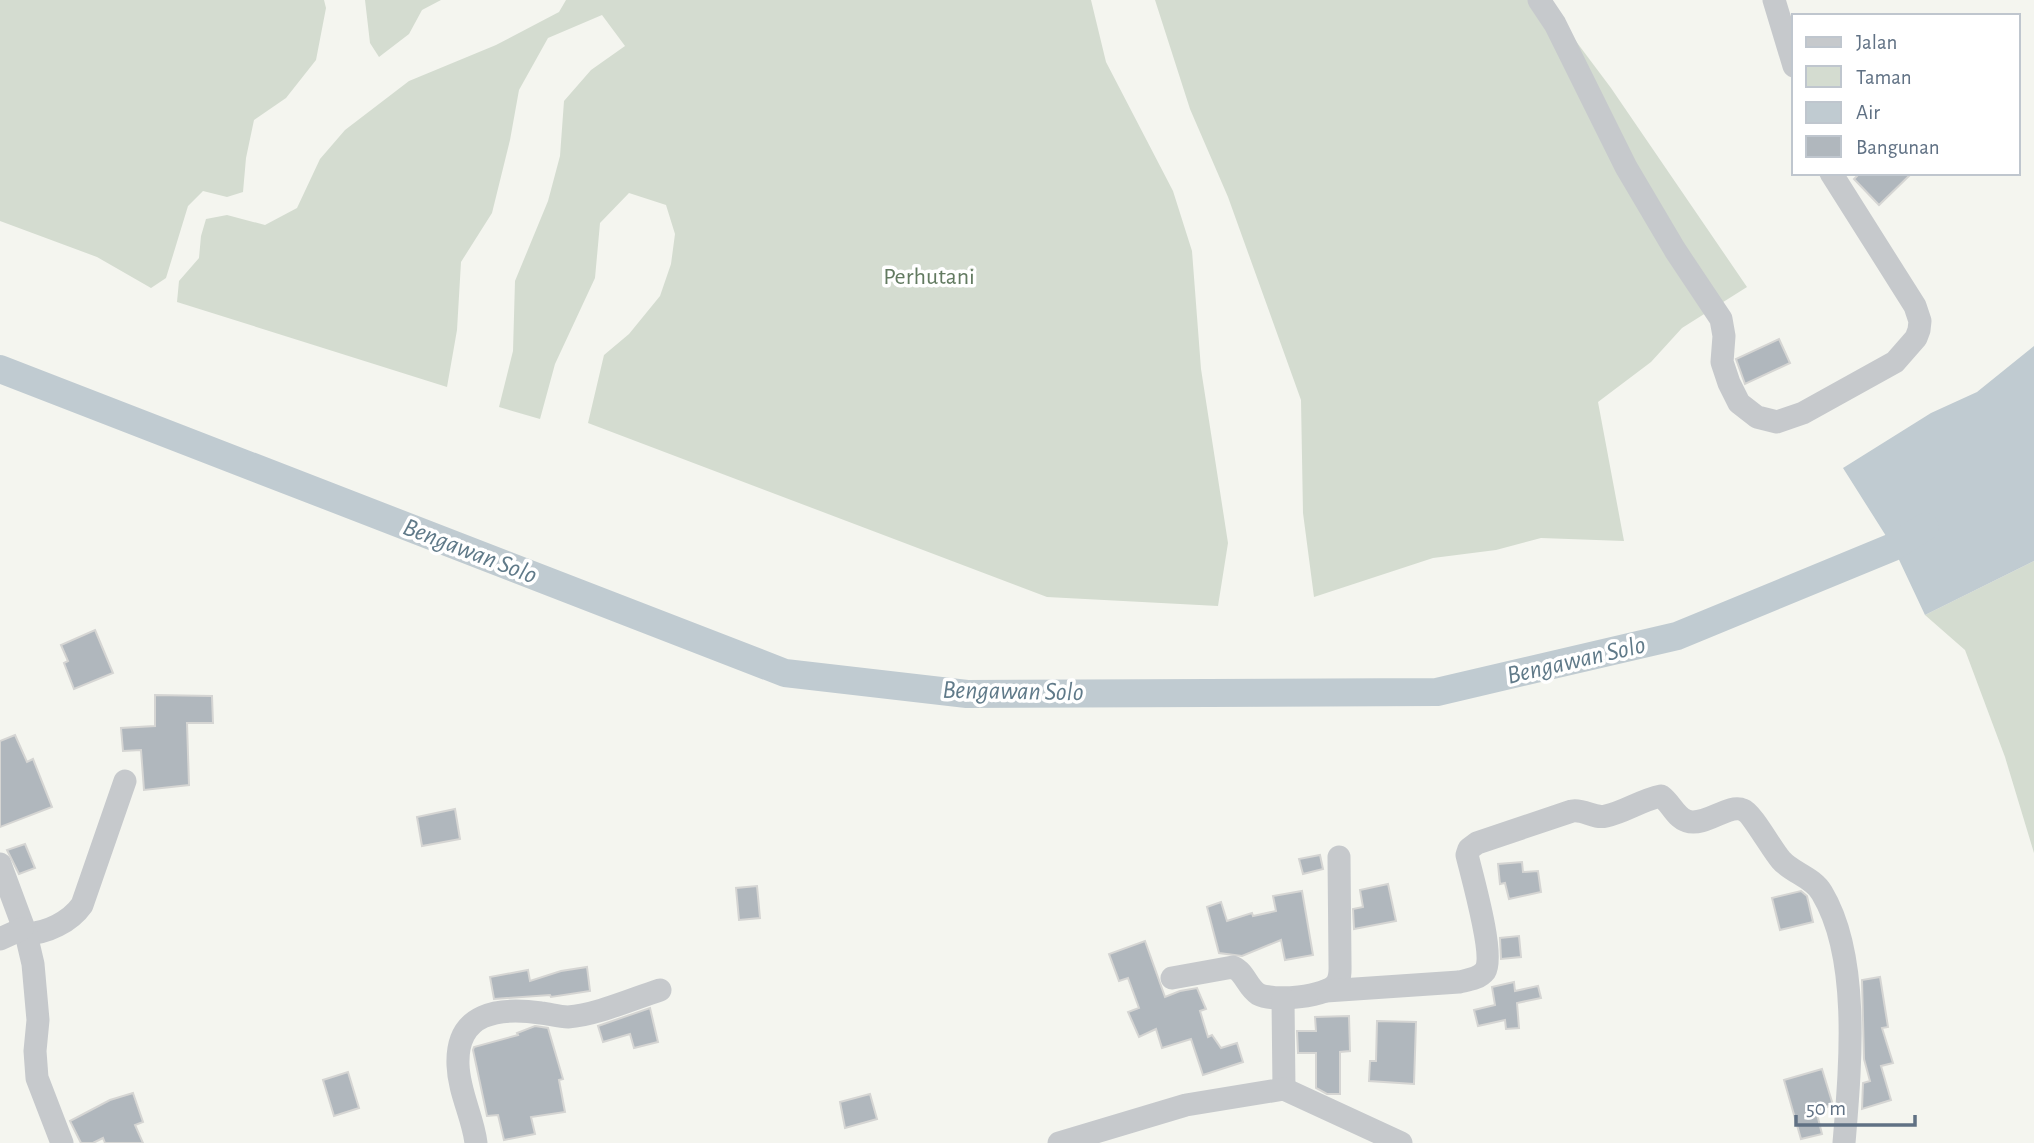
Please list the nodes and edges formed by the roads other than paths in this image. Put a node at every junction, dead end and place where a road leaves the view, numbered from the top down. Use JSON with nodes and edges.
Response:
{"nodes":[{"id":1,"x":1539,"y":0,"type":"edge"},
{"id":2,"x":1774,"y":0,"type":"edge"},
{"id":3,"x":1792,"y":59,"type":"edge"},
{"id":4,"x":1831,"y":175,"type":"edge"},
{"id":5,"x":125,"y":781,"type":"dead end"},
{"id":6,"x":1339,"y":857,"type":"dead end"},
{"id":7,"x":0,"y":864,"type":"edge"},
{"id":8,"x":24,"y":932,"type":"junction"},
{"id":9,"x":0,"y":939,"type":"edge"},
{"id":10,"x":1172,"y":978,"type":"dead end"},
{"id":11,"x":660,"y":990,"type":"dead end"},
{"id":12,"x":1326,"y":991,"type":"junction"},
{"id":13,"x":1283,"y":999,"type":"junction"},
{"id":14,"x":1284,"y":1089,"type":"junction"},
{"id":15,"x":62,"y":1143,"type":"edge"},
{"id":16,"x":477,"y":1143,"type":"edge"},
{"id":17,"x":1059,"y":1143,"type":"edge"},
{"id":18,"x":1401,"y":1143,"type":"edge"},
{"id":19,"x":1844,"y":1143,"type":"edge"}],
"edges":[{"from":1,"to":4,"type":"street"},
{"from":2,"to":3,"type":"street"},
{"from":5,"to":8,"type":"street"},
{"from":6,"to":12,"type":"street"},
{"from":7,"to":8,"type":"street"},
{"from":8,"to":9,"type":"street"},
{"from":8,"to":15,"type":"street"},
{"from":10,"to":13,"type":"street"},
{"from":11,"to":16,"type":"street"},
{"from":12,"to":13,"type":"street"},
{"from":12,"to":19,"type":"street"},
{"from":13,"to":14,"type":"street"},
{"from":14,"to":17,"type":"street"},
{"from":14,"to":18,"type":"street"}]}
